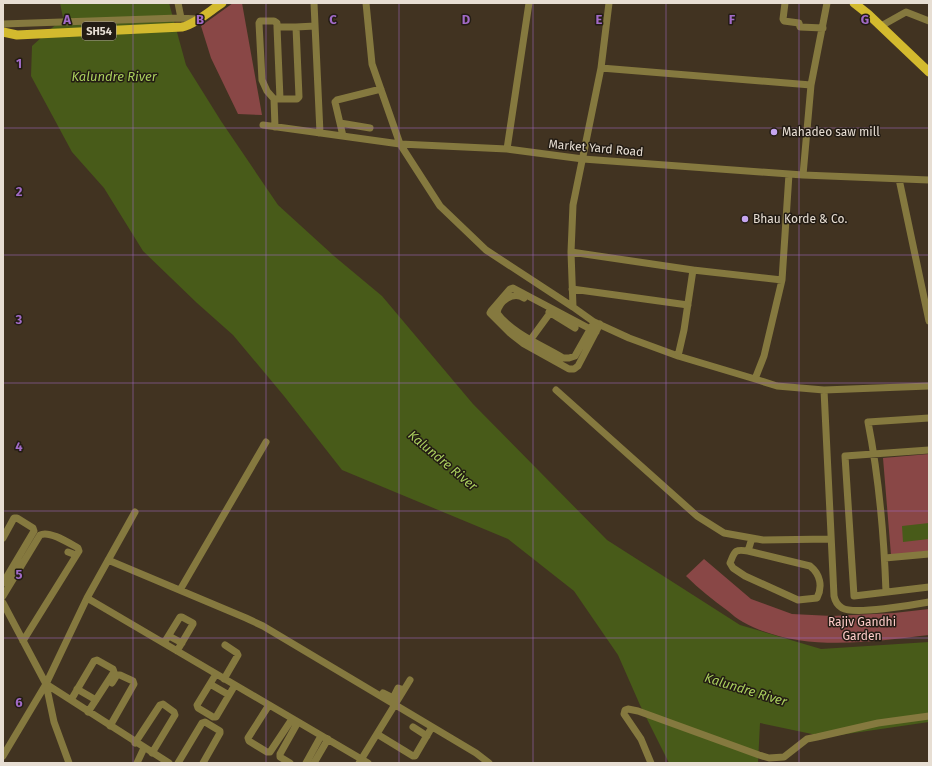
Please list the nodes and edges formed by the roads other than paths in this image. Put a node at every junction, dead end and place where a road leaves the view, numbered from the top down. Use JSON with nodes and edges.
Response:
{"nodes":[{"id":1,"x":178,"y":3,"type":"edge"},
{"id":2,"x":222,"y":3,"type":"edge"},
{"id":3,"x":314,"y":3,"type":"edge"},
{"id":4,"x":366,"y":3,"type":"edge"},
{"id":5,"x":529,"y":3,"type":"edge"},
{"id":6,"x":609,"y":3,"type":"edge"},
{"id":7,"x":785,"y":3,"type":"edge"},
{"id":8,"x":827,"y":3,"type":"edge"},
{"id":9,"x":854,"y":3,"type":"edge"},
{"id":10,"x":181,"y":21,"type":"junction"},
{"id":11,"x":929,"y":21,"type":"edge"},
{"id":12,"x":3,"y":25,"type":"edge"},
{"id":13,"x":315,"y":26,"type":"junction"},
{"id":14,"x":881,"y":26,"type":"junction"},
{"id":15,"x":278,"y":27,"type":"junction"},
{"id":16,"x":296,"y":27,"type":"junction"},
{"id":17,"x":823,"y":28,"type":"junction"},
{"id":18,"x":601,"y":68,"type":"junction"},
{"id":19,"x":929,"y":72,"type":"edge"},
{"id":20,"x":811,"y":85,"type":"junction"},
{"id":21,"x":381,"y":88,"type":"junction"},
{"id":22,"x":277,"y":99,"type":"junction"},
{"id":23,"x":340,"y":123,"type":"junction"},
{"id":24,"x":263,"y":125,"type":"dead end"},
{"id":25,"x":275,"y":127,"type":"junction"},
{"id":26,"x":370,"y":128,"type":"dead end"},
{"id":27,"x":320,"y":133,"type":"junction"},
{"id":28,"x":344,"y":136,"type":"junction"},
{"id":29,"x":400,"y":144,"type":"junction"},
{"id":30,"x":507,"y":149,"type":"junction"},
{"id":31,"x":583,"y":159,"type":"junction"},
{"id":32,"x":790,"y":174,"type":"junction"},
{"id":33,"x":803,"y":175,"type":"junction"},
{"id":34,"x":899,"y":179,"type":"junction"},
{"id":35,"x":929,"y":180,"type":"edge"},
{"id":36,"x":570,"y":252,"type":"junction"},
{"id":37,"x":693,"y":270,"type":"junction"},
{"id":38,"x":782,"y":280,"type":"junction"},
{"id":39,"x":572,"y":289,"type":"junction"},
{"id":40,"x":688,"y":304,"type":"junction"},
{"id":41,"x":573,"y":307,"type":"junction"},
{"id":42,"x":550,"y":313,"type":"junction"},
{"id":43,"x":929,"y":321,"type":"edge"},
{"id":44,"x":597,"y":323,"type":"junction"},
{"id":45,"x":575,"y":328,"type":"dead end"},
{"id":46,"x":593,"y":331,"type":"junction"},
{"id":47,"x":531,"y":339,"type":"junction"},
{"id":48,"x":678,"y":356,"type":"junction"},
{"id":49,"x":755,"y":379,"type":"junction"},
{"id":50,"x":929,"y":386,"type":"edge"},
{"id":51,"x":556,"y":390,"type":"dead end"},
{"id":52,"x":824,"y":390,"type":"junction"},
{"id":53,"x":929,"y":418,"type":"edge"},
{"id":54,"x":266,"y":442,"type":"dead end"},
{"id":55,"x":929,"y":450,"type":"edge"},
{"id":56,"x":874,"y":454,"type":"junction"},
{"id":57,"x":135,"y":512,"type":"dead end"},
{"id":58,"x":3,"y":538,"type":"edge"},
{"id":59,"x":752,"y":538,"type":"junction"},
{"id":60,"x":830,"y":539,"type":"junction"},
{"id":61,"x":748,"y":551,"type":"junction"},
{"id":62,"x":68,"y":552,"type":"dead end"},
{"id":63,"x":929,"y":554,"type":"edge"},
{"id":64,"x":76,"y":555,"type":"junction"},
{"id":65,"x":885,"y":558,"type":"junction"},
{"id":66,"x":108,"y":560,"type":"junction"},
{"id":67,"x":3,"y":583,"type":"edge"},
{"id":68,"x":929,"y":587,"type":"edge"},
{"id":69,"x":180,"y":590,"type":"junction"},
{"id":70,"x":886,"y":592,"type":"junction"},
{"id":71,"x":3,"y":596,"type":"edge"},
{"id":72,"x":87,"y":598,"type":"junction"},
{"id":73,"x":929,"y":602,"type":"edge"},
{"id":74,"x":3,"y":603,"type":"edge"},
{"id":75,"x":169,"y":636,"type":"junction"},
{"id":76,"x":23,"y":641,"type":"junction"},
{"id":77,"x":164,"y":643,"type":"junction"},
{"id":78,"x":182,"y":643,"type":"junction"},
{"id":79,"x":225,"y":645,"type":"dead end"},
{"id":80,"x":177,"y":651,"type":"junction"},
{"id":81,"x":216,"y":674,"type":"junction"},
{"id":82,"x":224,"y":679,"type":"junction"},
{"id":83,"x":410,"y":680,"type":"dead end"},
{"id":84,"x":46,"y":684,"type":"junction"},
{"id":85,"x":210,"y":684,"type":"junction"},
{"id":86,"x":235,"y":686,"type":"junction"},
{"id":87,"x":77,"y":689,"type":"junction"},
{"id":88,"x":404,"y":690,"type":"junction"},
{"id":89,"x":229,"y":695,"type":"junction"},
{"id":90,"x":383,"y":696,"type":"junction"},
{"id":91,"x":71,"y":700,"type":"junction"},
{"id":92,"x":96,"y":700,"type":"junction"},
{"id":93,"x":269,"y":705,"type":"junction"},
{"id":94,"x":395,"y":705,"type":"junction"},
{"id":95,"x":90,"y":713,"type":"junction"},
{"id":96,"x":929,"y":716,"type":"edge"},
{"id":97,"x":295,"y":721,"type":"junction"},
{"id":98,"x":110,"y":726,"type":"junction"},
{"id":99,"x":413,"y":727,"type":"dead end"},
{"id":100,"x":432,"y":727,"type":"junction"},
{"id":101,"x":377,"y":734,"type":"junction"},
{"id":102,"x":427,"y":736,"type":"junction"},
{"id":103,"x":325,"y":737,"type":"junction"},
{"id":104,"x":135,"y":743,"type":"junction"},
{"id":105,"x":144,"y":748,"type":"junction"},
{"id":106,"x":152,"y":753,"type":"junction"},
{"id":107,"x":3,"y":756,"type":"edge"},
{"id":108,"x":360,"y":761,"type":"edge"},
{"id":109,"x":69,"y":763,"type":"edge"},
{"id":110,"x":137,"y":763,"type":"edge"},
{"id":111,"x":169,"y":763,"type":"edge"},
{"id":112,"x":178,"y":763,"type":"edge"},
{"id":113,"x":203,"y":763,"type":"edge"},
{"id":114,"x":290,"y":763,"type":"edge"},
{"id":115,"x":306,"y":763,"type":"edge"},
{"id":116,"x":314,"y":763,"type":"edge"},
{"id":117,"x":368,"y":763,"type":"edge"},
{"id":118,"x":488,"y":763,"type":"edge"},
{"id":119,"x":651,"y":763,"type":"edge"}],
"edges":[{"from":1,"to":10,"type":"street"},
{"from":2,"to":10,"type":"main road","number":"SH54"},
{"from":3,"to":13,"type":"street"},
{"from":4,"to":21,"type":"street"},
{"from":5,"to":30,"type":"street"},
{"from":6,"to":18,"type":"street"},
{"from":7,"to":17,"type":"street"},
{"from":8,"to":17,"type":"street"},
{"from":9,"to":14,"type":"main road"},
{"from":10,"to":12,"type":"street","number":"SH54"},
{"from":10,"to":12,"type":"main road","number":"SH54"},
{"from":11,"to":14,"type":"street"},
{"from":13,"to":16,"type":"street"},
{"from":13,"to":27,"type":"street"},
{"from":14,"to":19,"type":"main road"},
{"from":15,"to":16,"type":"street"},
{"from":15,"to":22,"type":"street"},
{"from":15,"to":22,"type":"street"},
{"from":16,"to":22,"type":"street"},
{"from":17,"to":20,"type":"street"},
{"from":18,"to":20,"type":"street"},
{"from":18,"to":31,"type":"street"},
{"from":20,"to":33,"type":"street"},
{"from":21,"to":23,"type":"street"},
{"from":21,"to":29,"type":"street"},
{"from":22,"to":25,"type":"street"},
{"from":23,"to":26,"type":"street"},
{"from":23,"to":28,"type":"street"},
{"from":24,"to":25,"type":"street","name":"Market Yard Road"},
{"from":25,"to":27,"type":"street","name":"Market Yard Road"},
{"from":27,"to":28,"type":"street","name":"Market Yard Road"},
{"from":28,"to":29,"type":"street","name":"Market Yard Road"},
{"from":29,"to":30,"type":"street","name":"Market Yard Road"},
{"from":29,"to":41,"type":"street"},
{"from":30,"to":31,"type":"street","name":"Market Yard Road"},
{"from":31,"to":32,"type":"street","name":"Market Yard Road"},
{"from":31,"to":36,"type":"street"},
{"from":32,"to":33,"type":"street","name":"Market Yard Road"},
{"from":32,"to":38,"type":"street"},
{"from":33,"to":34,"type":"street","name":"Market Yard Road"},
{"from":34,"to":35,"type":"street","name":"Market Yard Road"},
{"from":34,"to":43,"type":"street"},
{"from":36,"to":37,"type":"street"},
{"from":36,"to":39,"type":"street"},
{"from":37,"to":38,"type":"street"},
{"from":37,"to":40,"type":"street"},
{"from":38,"to":49,"type":"street"},
{"from":39,"to":40,"type":"street"},
{"from":39,"to":41,"type":"street"},
{"from":40,"to":48,"type":"street"},
{"from":41,"to":44,"type":"street"},
{"from":42,"to":45,"type":"street"},
{"from":42,"to":47,"type":"street"},
{"from":42,"to":47,"type":"street"},
{"from":44,"to":46,"type":"street"},
{"from":44,"to":48,"type":"street"},
{"from":46,"to":46,"type":"street"},
{"from":46,"to":47,"type":"street"},
{"from":48,"to":49,"type":"street"},
{"from":49,"to":52,"type":"street"},
{"from":50,"to":52,"type":"street"},
{"from":51,"to":59,"type":"street"},
{"from":52,"to":60,"type":"street"},
{"from":53,"to":56,"type":"street"},
{"from":54,"to":69,"type":"street"},
{"from":55,"to":56,"type":"street"},
{"from":56,"to":65,"type":"street"},
{"from":56,"to":70,"type":"street"},
{"from":57,"to":66,"type":"street"},
{"from":58,"to":67,"type":"street"},
{"from":59,"to":60,"type":"street"},
{"from":59,"to":61,"type":"street"},
{"from":60,"to":73,"type":"street"},
{"from":61,"to":61,"type":"street"},
{"from":62,"to":64,"type":"street"},
{"from":63,"to":65,"type":"street"},
{"from":64,"to":71,"type":"street"},
{"from":64,"to":76,"type":"street"},
{"from":65,"to":70,"type":"street"},
{"from":66,"to":69,"type":"street"},
{"from":66,"to":72,"type":"street"},
{"from":68,"to":70,"type":"street"},
{"from":69,"to":90,"type":"street"},
{"from":72,"to":77,"type":"street"},
{"from":72,"to":84,"type":"street"},
{"from":74,"to":76,"type":"street"},
{"from":75,"to":77,"type":"street"},
{"from":75,"to":78,"type":"street"},
{"from":75,"to":78,"type":"street"},
{"from":76,"to":84,"type":"street"},
{"from":77,"to":80,"type":"street"},
{"from":78,"to":80,"type":"street"},
{"from":79,"to":82,"type":"street"},
{"from":80,"to":81,"type":"street"},
{"from":81,"to":82,"type":"street"},
{"from":81,"to":85,"type":"street"},
{"from":82,"to":86,"type":"street"},
{"from":83,"to":88,"type":"street"},
{"from":84,"to":91,"type":"street"},
{"from":84,"to":107,"type":"street"},
{"from":84,"to":109,"type":"street"},
{"from":85,"to":89,"type":"street"},
{"from":85,"to":89,"type":"street"},
{"from":86,"to":89,"type":"street"},
{"from":86,"to":93,"type":"street"},
{"from":87,"to":91,"type":"street"},
{"from":87,"to":92,"type":"street"},
{"from":87,"to":92,"type":"street"},
{"from":88,"to":90,"type":"street"},
{"from":88,"to":94,"type":"street"},
{"from":90,"to":94,"type":"street"},
{"from":91,"to":95,"type":"street"},
{"from":92,"to":95,"type":"street"},
{"from":93,"to":97,"type":"street"},
{"from":93,"to":97,"type":"street"},
{"from":94,"to":100,"type":"street"},
{"from":94,"to":101,"type":"street"},
{"from":95,"to":98,"type":"street"},
{"from":95,"to":98,"type":"street"},
{"from":96,"to":119,"type":"street"},
{"from":97,"to":103,"type":"street"},
{"from":97,"to":114,"type":"street"},
{"from":98,"to":104,"type":"street"},
{"from":99,"to":102,"type":"street"},
{"from":100,"to":102,"type":"street"},
{"from":100,"to":118,"type":"street"},
{"from":101,"to":102,"type":"street"},
{"from":101,"to":108,"type":"street"},
{"from":103,"to":108,"type":"street"},
{"from":103,"to":115,"type":"street"},
{"from":103,"to":116,"type":"street"},
{"from":104,"to":105,"type":"street"},
{"from":104,"to":106,"type":"street"},
{"from":105,"to":106,"type":"street"},
{"from":105,"to":110,"type":"street"},
{"from":106,"to":111,"type":"street"},
{"from":108,"to":117,"type":"street"},
{"from":112,"to":113,"type":"street"}]}
